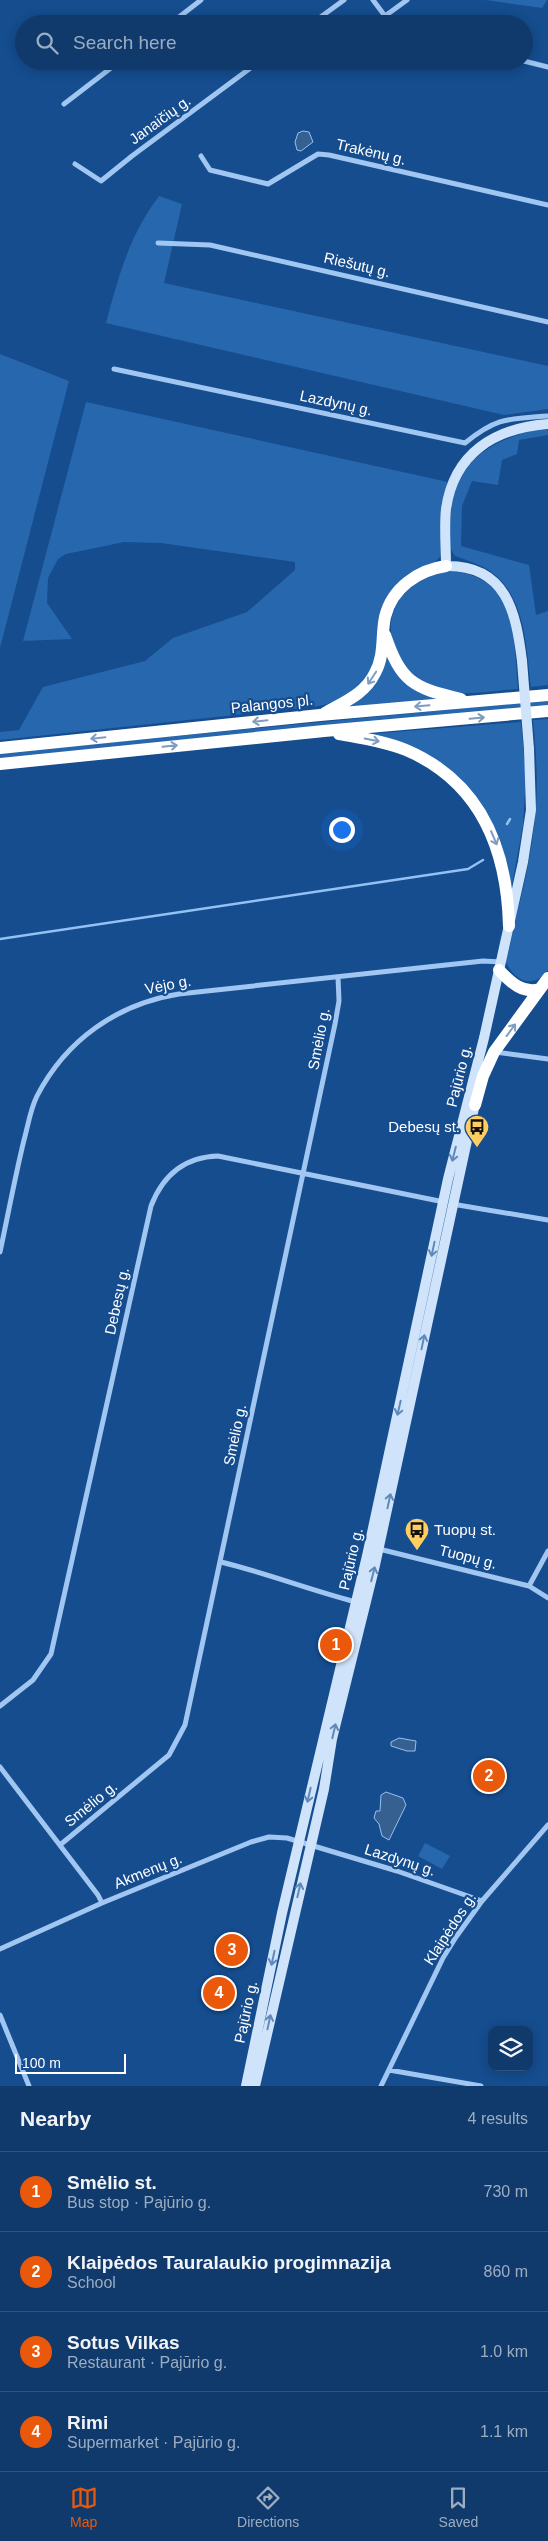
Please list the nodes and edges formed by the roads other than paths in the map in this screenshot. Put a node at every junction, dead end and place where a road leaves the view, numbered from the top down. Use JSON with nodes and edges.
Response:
{"nodes":[{"id":1,"x":201,"y":0,"type":"edge"},
{"id":2,"x":344,"y":0,"type":"edge"},
{"id":3,"x":372,"y":0,"type":"edge"},
{"id":4,"x":407,"y":0,"type":"edge"},
{"id":5,"x":182,"y":15,"type":"edge"},
{"id":6,"x":323,"y":15,"type":"edge"},
{"id":7,"x":384,"y":15,"type":"edge"},
{"id":8,"x":386,"y":15,"type":"edge"},
{"id":9,"x":533,"y":63,"type":"edge"},
{"id":10,"x":548,"y":67,"type":"edge"},
{"id":11,"x":108,"y":70,"type":"edge"},
{"id":12,"x":248,"y":70,"type":"edge"},
{"id":13,"x":64,"y":104,"type":"dead end"},
{"id":14,"x":201,"y":156,"type":"dead end"},
{"id":15,"x":75,"y":164,"type":"dead end"},
{"id":16,"x":548,"y":205,"type":"edge"},
{"id":17,"x":158,"y":243,"type":"dead end"},
{"id":18,"x":548,"y":322,"type":"edge"},
{"id":19,"x":114,"y":369,"type":"dead end"},
{"id":20,"x":548,"y":416,"type":"edge"},
{"id":21,"x":548,"y":424,"type":"edge"},
{"id":22,"x":446,"y":566,"type":"junction"},
{"id":23,"x":385,"y":632,"type":"junction"},
{"id":24,"x":548,"y":695,"type":"edge"},
{"id":25,"x":470,"y":702,"type":"junction"},
{"id":26,"x":548,"y":711,"type":"edge"},
{"id":27,"x":320,"y":715,"type":"junction"},
{"id":28,"x":324,"y":731,"type":"junction"},
{"id":29,"x":0,"y":748,"type":"edge"},
{"id":30,"x":0,"y":764,"type":"edge"},
{"id":31,"x":509,"y":926,"type":"junction"},
{"id":32,"x":500,"y":966,"type":"junction"},
{"id":33,"x":338,"y":977,"type":"junction"},
{"id":34,"x":548,"y":978,"type":"edge"},
{"id":35,"x":540,"y":989,"type":"junction"},
{"id":36,"x":484,"y":1038,"type":"junction"},
{"id":37,"x":494,"y":1052,"type":"junction"},
{"id":38,"x":548,"y":1059,"type":"edge"},
{"id":39,"x":475,"y":1105,"type":"junction"},
{"id":40,"x":304,"y":1172,"type":"junction"},
{"id":41,"x":443,"y":1201,"type":"junction"},
{"id":42,"x":455,"y":1204,"type":"junction"},
{"id":43,"x":548,"y":1220,"type":"edge"},
{"id":44,"x":0,"y":1252,"type":"edge"},
{"id":45,"x":378,"y":1549,"type":"junction"},
{"id":46,"x":548,"y":1550,"type":"edge"},
{"id":47,"x":221,"y":1562,"type":"junction"},
{"id":48,"x":529,"y":1586,"type":"junction"},
{"id":49,"x":548,"y":1598,"type":"edge"},
{"id":50,"x":356,"y":1602,"type":"junction"},
{"id":51,"x":0,"y":1706,"type":"edge"},
{"id":52,"x":0,"y":1768,"type":"edge"},
{"id":53,"x":548,"y":1825,"type":"edge"},
{"id":54,"x":299,"y":1842,"type":"junction"},
{"id":55,"x":60,"y":1845,"type":"junction"},
{"id":56,"x":310,"y":1845,"type":"junction"},
{"id":57,"x":482,"y":1901,"type":"junction"},
{"id":58,"x":102,"y":1903,"type":"junction"},
{"id":59,"x":0,"y":1949,"type":"edge"},
{"id":60,"x":0,"y":2015,"type":"edge"},
{"id":61,"x":389,"y":2070,"type":"junction"},
{"id":62,"x":29,"y":2086,"type":"edge"},
{"id":63,"x":246,"y":2086,"type":"edge"},
{"id":64,"x":255,"y":2086,"type":"edge"},
{"id":65,"x":381,"y":2086,"type":"edge"},
{"id":66,"x":480,"y":2086,"type":"edge"}],
"edges":[{"from":1,"to":5,"type":"street"},
{"from":2,"to":6,"type":"street"},
{"from":3,"to":7,"type":"street"},
{"from":4,"to":8,"type":"street"},
{"from":9,"to":10,"type":"street"},
{"from":11,"to":13,"type":"street"},
{"from":12,"to":15,"type":"street","name":"Janaičių g."},
{"from":14,"to":16,"type":"street","name":"Trakėnų g."},
{"from":17,"to":18,"type":"street","name":"Riešutų g."},
{"from":19,"to":20,"type":"street","name":"Lazdynų g."},
{"from":21,"to":22,"type":"main road"},
{"from":22,"to":23,"type":"highway"},
{"from":22,"to":31,"type":"main road","name":"Pajūrio g.","bridge":true},
{"from":23,"to":25,"type":"highway"},
{"from":23,"to":27,"type":"highway","one_way":true},
{"from":24,"to":25,"type":"highway","name":"Palangos pl."},
{"from":25,"to":27,"type":"highway","name":"Palangos pl.","one_way":true},
{"from":28,"to":26,"type":"highway","one_way":true},
{"from":27,"to":29,"type":"highway","name":"Palangos pl.","one_way":true},
{"from":30,"to":28,"type":"highway","one_way":true},
{"from":28,"to":31,"type":"highway","one_way":true},
{"from":31,"to":32,"type":"main road","name":"Pajūrio g."},
{"from":32,"to":33,"type":"street","name":"Vėjo g."},
{"from":32,"to":35,"type":"highway"},
{"from":32,"to":36,"type":"main road","name":"Pajūrio g."},
{"from":33,"to":40,"type":"street","name":"Smėlio g."},
{"from":33,"to":44,"type":"street","name":"Vėjo g."},
{"from":34,"to":35,"type":"highway"},
{"from":37,"to":35,"type":"highway","one_way":true},
{"from":36,"to":39,"type":"main road","name":"Pajūrio g."},
{"from":36,"to":41,"type":"main road","name":"Pajūrio g.","one_way":true},
{"from":37,"to":38,"type":"street"},
{"from":37,"to":39,"type":"highway"},
{"from":39,"to":42,"type":"main road","name":"Pajūrio g."},
{"from":40,"to":41,"type":"street","name":"Debesų g."},
{"from":40,"to":47,"type":"street","name":"Smėlio g."},
{"from":40,"to":51,"type":"street","name":"Debesų g."},
{"from":41,"to":42,"type":"street","name":"Debesų g."},
{"from":41,"to":50,"type":"main road","name":"Pajūrio g.","one_way":true},
{"from":42,"to":43,"type":"street","name":"Debesų g."},
{"from":45,"to":42,"type":"main road","name":"Pajūrio g.","one_way":true},
{"from":45,"to":48,"type":"street","name":"Tuopų g."},
{"from":56,"to":45,"type":"main road","name":"Pajūrio g.","one_way":true},
{"from":46,"to":48,"type":"street"},
{"from":47,"to":50,"type":"street"},
{"from":47,"to":55,"type":"street","name":"Smėlio g."},
{"from":48,"to":49,"type":"street","name":"Tuopų g."},
{"from":50,"to":54,"type":"main road","name":"Pajūrio g.","one_way":true},
{"from":52,"to":55,"type":"street"},
{"from":53,"to":57,"type":"street","name":"Klaipėdos g."},
{"from":54,"to":56,"type":"street","name":"Akmenų g."},
{"from":54,"to":58,"type":"street","name":"Akmenų g."},
{"from":54,"to":63,"type":"main road","name":"Pajūrio g.","one_way":true},
{"from":55,"to":58,"type":"street"},
{"from":56,"to":57,"type":"street","name":"Lazdynų g."},
{"from":64,"to":56,"type":"main road","name":"Pajūrio g.","one_way":true},
{"from":57,"to":61,"type":"street","name":"Klaipėdos g."},
{"from":58,"to":59,"type":"street","name":"Akmenų g."},
{"from":60,"to":62,"type":"street"},
{"from":61,"to":65,"type":"street","name":"Klaipėdos g."},
{"from":61,"to":66,"type":"street"}]}
